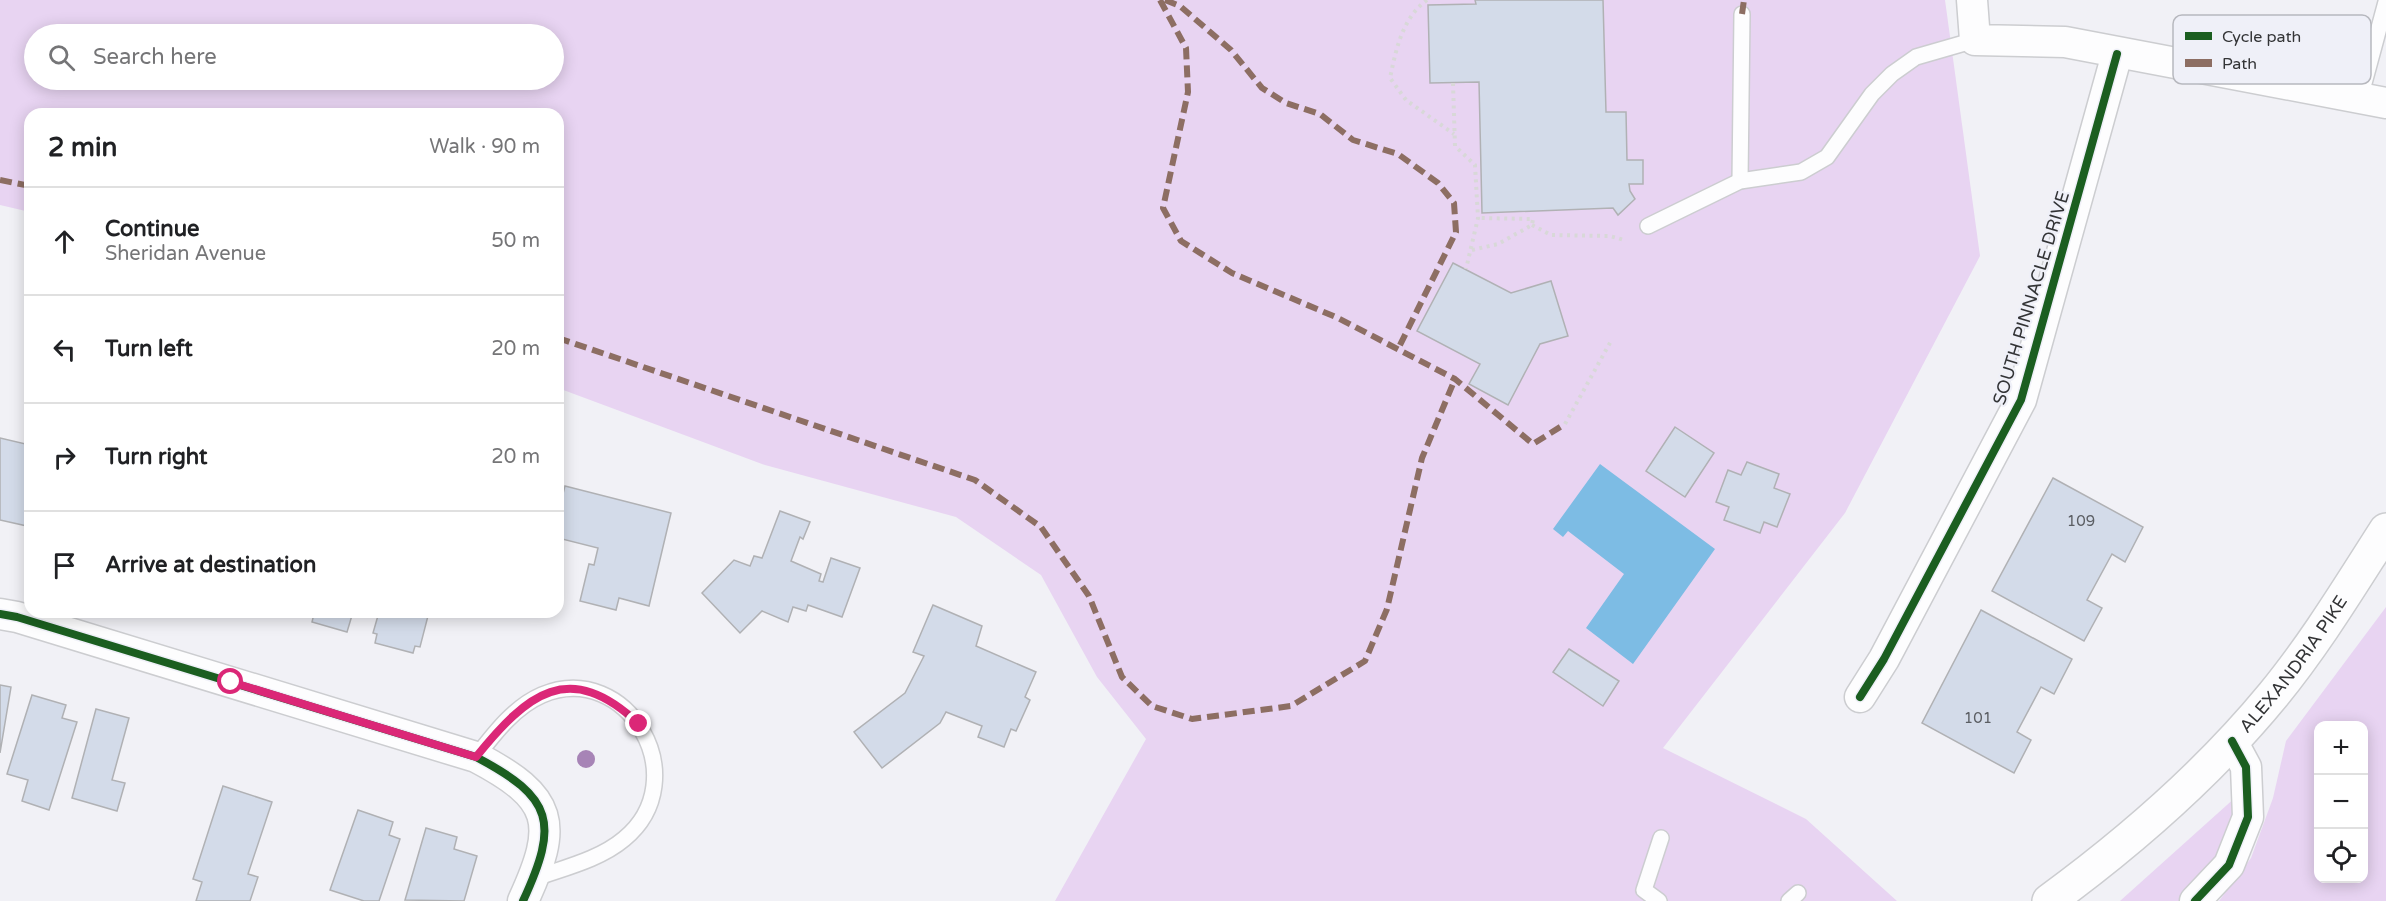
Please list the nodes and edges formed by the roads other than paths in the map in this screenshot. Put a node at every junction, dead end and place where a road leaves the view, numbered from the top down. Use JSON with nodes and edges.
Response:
{"nodes":[{"id":1,"x":1972,"y":0,"type":"edge"},
{"id":2,"x":2386,"y":2,"type":"edge"},
{"id":3,"x":1742,"y":14,"type":"dead end"},
{"id":4,"x":1975,"y":40,"type":"junction"},
{"id":5,"x":2117,"y":54,"type":"junction"},
{"id":6,"x":2173,"y":64,"type":"edge"},
{"id":7,"x":2280,"y":84,"type":"edge"},
{"id":8,"x":2373,"y":101,"type":"edge"},
{"id":9,"x":1740,"y":181,"type":"junction"},
{"id":10,"x":1648,"y":226,"type":"dead end"},
{"id":11,"x":2386,"y":530,"type":"edge"},
{"id":12,"x":0,"y":614,"type":"edge"},
{"id":13,"x":1860,"y":697,"type":"dead end"},
{"id":14,"x":2232,"y":741,"type":"junction"},
{"id":15,"x":476,"y":757,"type":"junction"},
{"id":16,"x":1661,"y":838,"type":"dead end"},
{"id":17,"x":528,"y":890,"type":"edge"},
{"id":18,"x":1659,"y":901,"type":"edge"},
{"id":19,"x":2049,"y":901,"type":"edge"},
{"id":20,"x":2195,"y":901,"type":"edge"}],
"edges":[{"from":1,"to":4,"type":"street"},
{"from":2,"to":8,"type":"lane"},
{"from":3,"to":9,"type":"lane"},
{"from":4,"to":5,"type":"street"},
{"from":4,"to":9,"type":"lane"},
{"from":5,"to":6,"type":"street"},
{"from":5,"to":13,"type":"street","name":"SOUTH PINNACLE DRIVE"},
{"from":7,"to":8,"type":"street"},
{"from":9,"to":10,"type":"lane"},
{"from":11,"to":14,"type":"main road","name":"ALEXANDRIA PIKE"},
{"from":12,"to":15,"type":"street"},
{"from":14,"to":19,"type":"main road","name":"ALEXANDRIA PIKE"},
{"from":14,"to":20,"type":"street"},
{"from":15,"to":17,"type":"street"},
{"from":15,"to":17,"type":"lane"},
{"from":16,"to":18,"type":"lane"}]}
